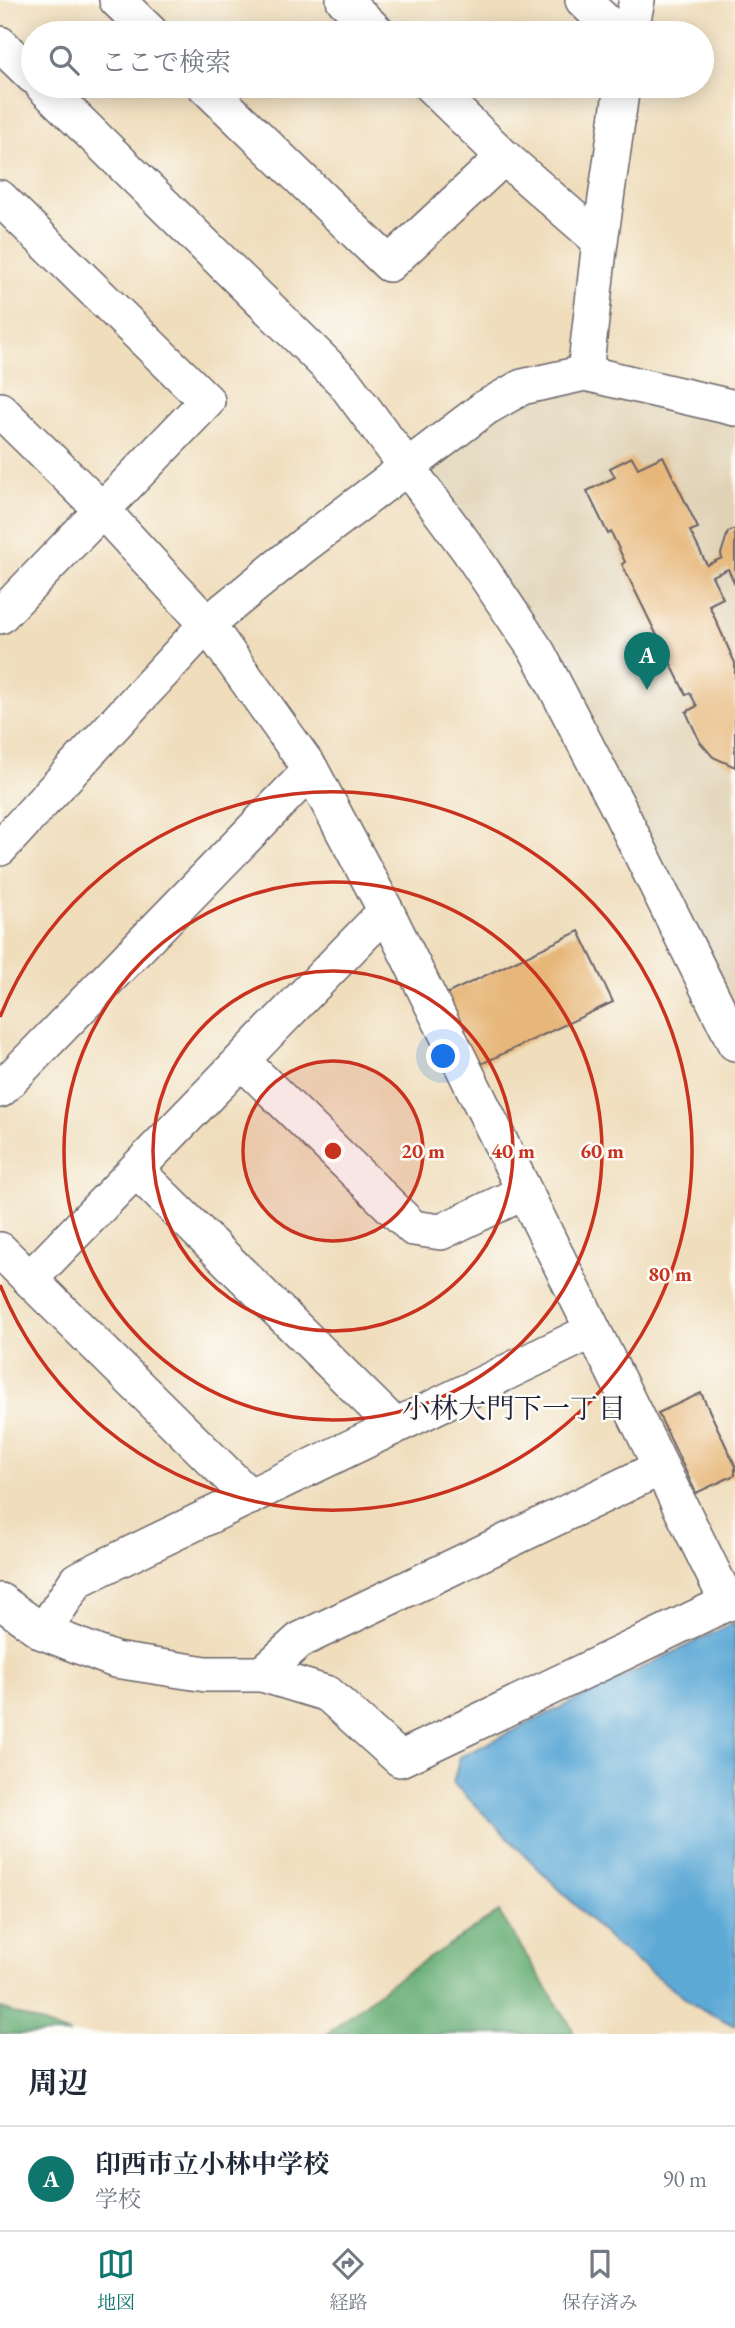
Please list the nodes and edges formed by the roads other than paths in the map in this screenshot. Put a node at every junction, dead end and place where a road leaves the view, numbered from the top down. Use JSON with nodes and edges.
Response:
{"nodes":[{"id":1,"x":117,"y":0,"type":"edge"},
{"id":2,"x":344,"y":0,"type":"edge"},
{"id":3,"x":583,"y":0,"type":"edge"},
{"id":4,"x":637,"y":0,"type":"edge"},
{"id":5,"x":139,"y":21,"type":"edge"},
{"id":6,"x":366,"y":21,"type":"edge"},
{"id":7,"x":605,"y":21,"type":"edge"},
{"id":8,"x":633,"y":21,"type":"edge"},
{"id":9,"x":0,"y":44,"type":"edge"},
{"id":10,"x":21,"y":64,"type":"edge"},
{"id":11,"x":55,"y":98,"type":"edge"},
{"id":12,"x":217,"y":98,"type":"edge"},
{"id":13,"x":443,"y":98,"type":"edge"},
{"id":14,"x":620,"y":98,"type":"edge"},
{"id":15,"x":504,"y":157,"type":"junction"},
{"id":16,"x":0,"y":198,"type":"edge"},
{"id":17,"x":600,"y":241,"type":"junction"},
{"id":18,"x":585,"y":373,"type":"junction"},
{"id":19,"x":735,"y":408,"type":"edge"},
{"id":20,"x":0,"y":410,"type":"edge"},
{"id":21,"x":407,"y":469,"type":"junction"},
{"id":22,"x":102,"y":510,"type":"junction"},
{"id":23,"x":0,"y":616,"type":"edge"},
{"id":24,"x":207,"y":624,"type":"junction"},
{"id":25,"x":311,"y":770,"type":"junction"},
{"id":26,"x":0,"y":848,"type":"edge"},
{"id":27,"x":386,"y":911,"type":"junction"},
{"id":28,"x":735,"y":1043,"type":"edge"},
{"id":29,"x":242,"y":1061,"type":"junction"},
{"id":30,"x":0,"y":1090,"type":"edge"},
{"id":31,"x":136,"y":1170,"type":"junction"},
{"id":32,"x":524,"y":1192,"type":"junction"},
{"id":33,"x":0,"y":1250,"type":"edge"},
{"id":34,"x":30,"y":1279,"type":"junction"},
{"id":35,"x":592,"y":1331,"type":"junction"},
{"id":36,"x":395,"y":1426,"type":"junction"},
{"id":37,"x":660,"y":1468,"type":"junction"},
{"id":38,"x":250,"y":1497,"type":"junction"},
{"id":39,"x":0,"y":1601,"type":"edge"},
{"id":40,"x":732,"y":1601,"type":"edge"},
{"id":41,"x":43,"y":1632,"type":"junction"},
{"id":42,"x":262,"y":1674,"type":"junction"}],
"edges":[{"from":1,"to":5,"type":"street"},
{"from":2,"to":6,"type":"street"},
{"from":3,"to":7,"type":"street"},
{"from":4,"to":8,"type":"street"},
{"from":9,"to":10,"type":"street"},
{"from":11,"to":21,"type":"street"},
{"from":12,"to":15,"type":"street"},
{"from":13,"to":15,"type":"street"},
{"from":14,"to":17,"type":"street"},
{"from":15,"to":17,"type":"street"},
{"from":16,"to":22,"type":"street"},
{"from":17,"to":18,"type":"street"},
{"from":18,"to":19,"type":"street"},
{"from":18,"to":21,"type":"street"},
{"from":20,"to":22,"type":"street"},
{"from":21,"to":24,"type":"street"},
{"from":21,"to":28,"type":"street"},
{"from":22,"to":23,"type":"street"},
{"from":22,"to":24,"type":"street"},
{"from":24,"to":25,"type":"street"},
{"from":24,"to":26,"type":"street"},
{"from":25,"to":27,"type":"street"},
{"from":25,"to":30,"type":"street"},
{"from":27,"to":29,"type":"street"},
{"from":27,"to":32,"type":"street"},
{"from":29,"to":31,"type":"street"},
{"from":29,"to":32,"type":"street"},
{"from":31,"to":34,"type":"street"},
{"from":31,"to":36,"type":"street"},
{"from":32,"to":35,"type":"street"},
{"from":33,"to":34,"type":"street"},
{"from":34,"to":38,"type":"street"},
{"from":35,"to":36,"type":"street"},
{"from":35,"to":37,"type":"street"},
{"from":36,"to":38,"type":"street"},
{"from":37,"to":40,"type":"street"},
{"from":37,"to":42,"type":"street"},
{"from":38,"to":41,"type":"street"},
{"from":39,"to":41,"type":"street"},
{"from":40,"to":42,"type":"street"},
{"from":41,"to":42,"type":"street"}]}
